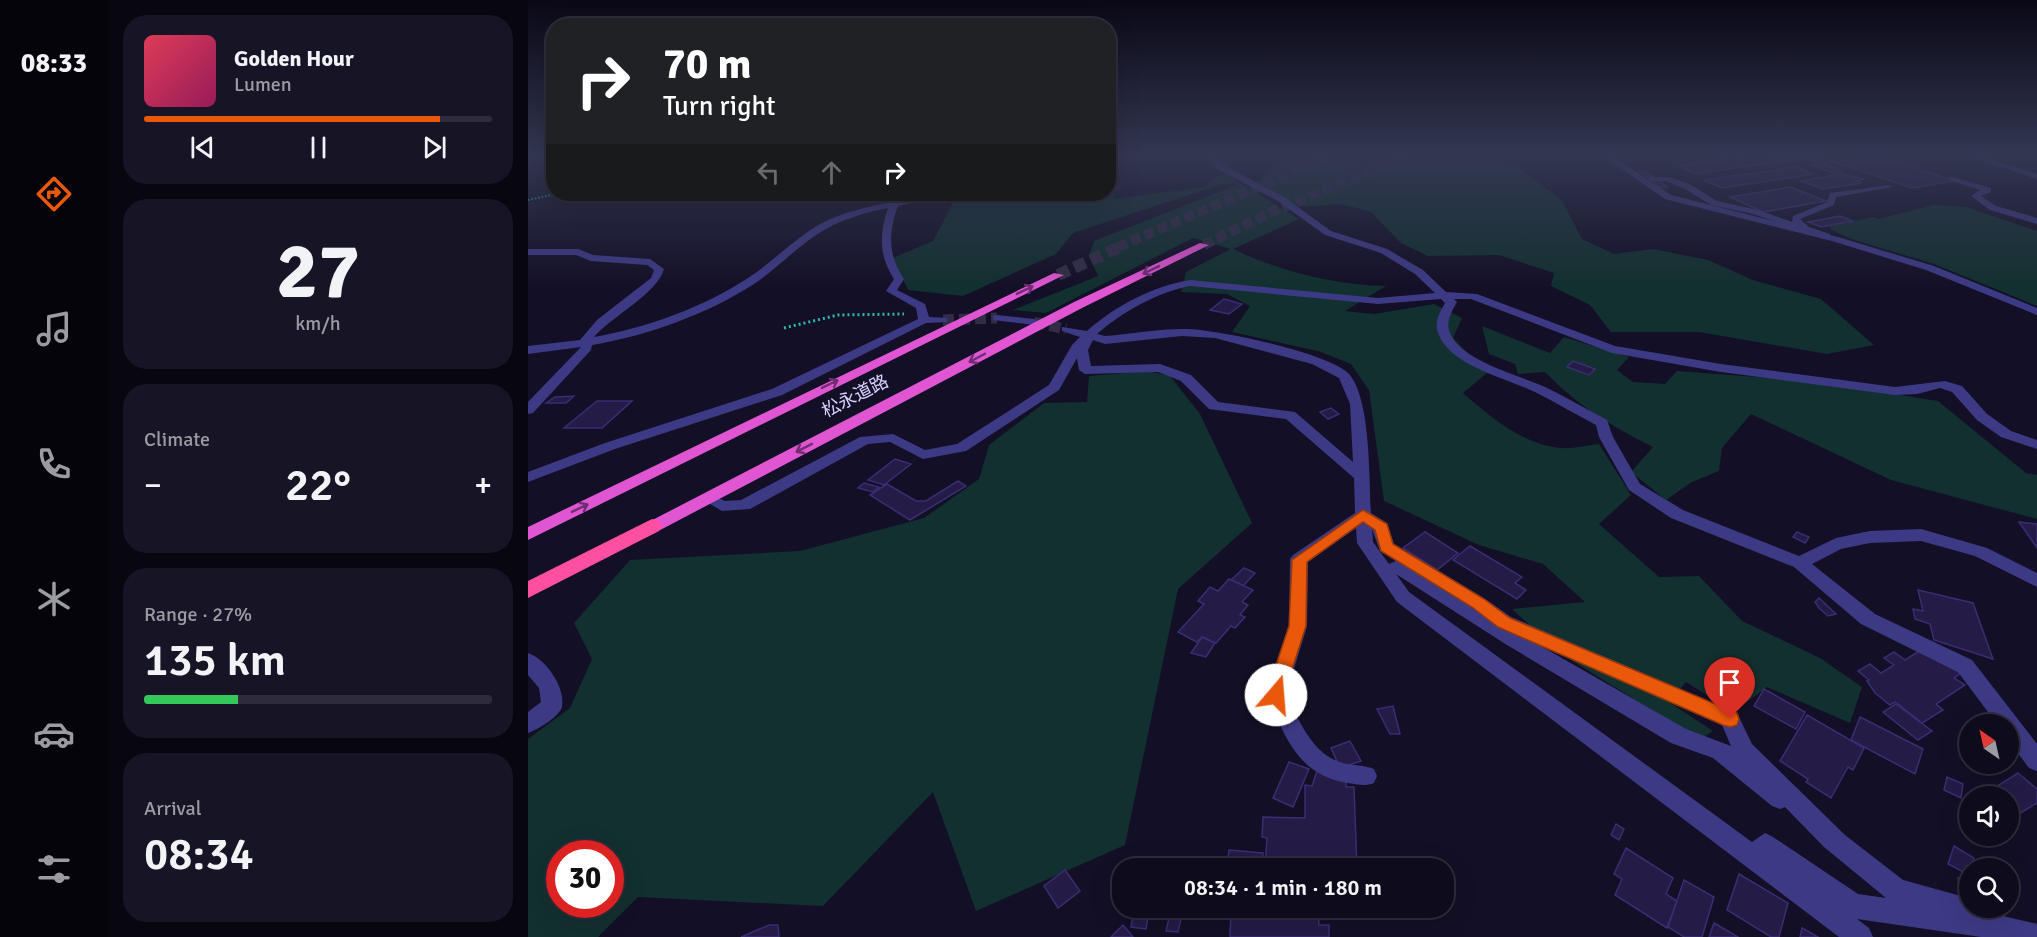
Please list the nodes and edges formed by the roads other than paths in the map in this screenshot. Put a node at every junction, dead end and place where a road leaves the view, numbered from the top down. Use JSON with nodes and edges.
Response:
{"nodes":[{"id":1,"x":1282,"y":200,"type":"edge"},
{"id":2,"x":1679,"y":200,"type":"edge"},
{"id":3,"x":1709,"y":200,"type":"edge"},
{"id":4,"x":1832,"y":200,"type":"edge"},
{"id":5,"x":1979,"y":200,"type":"edge"},
{"id":6,"x":897,"y":201,"type":"edge"},
{"id":7,"x":910,"y":201,"type":"edge"},
{"id":8,"x":1983,"y":203,"type":"junction"},
{"id":9,"x":894,"y":204,"type":"junction"},
{"id":10,"x":2037,"y":212,"type":"edge"},
{"id":11,"x":2037,"y":221,"type":"edge"},
{"id":12,"x":1807,"y":229,"type":"junction"},
{"id":13,"x":1835,"y":239,"type":"junction"},
{"id":14,"x":1204,"y":245,"type":"tunnel mouth"},
{"id":15,"x":528,"y":252,"type":"edge"},
{"id":16,"x":1058,"y":275,"type":"tunnel mouth"},
{"id":17,"x":1446,"y":295,"type":"junction"},
{"id":18,"x":2037,"y":312,"type":"edge"},
{"id":19,"x":997,"y":318,"type":"tunnel mouth"},
{"id":20,"x":924,"y":320,"type":"junction"},
{"id":21,"x":943,"y":320,"type":"tunnel mouth"},
{"id":22,"x":1034,"y":322,"type":"tunnel mouth"},
{"id":23,"x":1066,"y":329,"type":"tunnel mouth"},
{"id":24,"x":1089,"y":337,"type":"junction"},
{"id":25,"x":584,"y":342,"type":"junction"},
{"id":26,"x":528,"y":350,"type":"edge"},
{"id":27,"x":777,"y":392,"type":"junction"},
{"id":28,"x":796,"y":400,"type":"junction"},
{"id":29,"x":528,"y":410,"type":"edge"},
{"id":30,"x":2037,"y":445,"type":"edge"},
{"id":31,"x":1360,"y":476,"type":"junction"},
{"id":32,"x":528,"y":477,"type":"edge"},
{"id":33,"x":708,"y":498,"type":"junction"},
{"id":34,"x":1363,"y":515,"type":"junction"},
{"id":35,"x":652,"y":526,"type":"junction"},
{"id":36,"x":528,"y":534,"type":"edge"},
{"id":37,"x":1800,"y":563,"type":"junction"},
{"id":38,"x":1386,"y":572,"type":"junction"},
{"id":39,"x":2037,"y":581,"type":"edge"},
{"id":40,"x":528,"y":590,"type":"edge"},
{"id":41,"x":528,"y":596,"type":"edge"},
{"id":42,"x":528,"y":661,"type":"edge"},
{"id":43,"x":528,"y":724,"type":"edge"},
{"id":44,"x":2037,"y":761,"type":"edge"},
{"id":45,"x":1366,"y":776,"type":"dead end"},
{"id":46,"x":1839,"y":845,"type":"junction"},
{"id":47,"x":1754,"y":856,"type":"junction"},
{"id":48,"x":1980,"y":924,"type":"junction"},
{"id":49,"x":1856,"y":936,"type":"edge"},
{"id":50,"x":2037,"y":937,"type":"edge"}],
"edges":[{"from":1,"to":17,"type":"street"},
{"from":2,"to":13,"type":"street"},
{"from":3,"to":12,"type":"lane"},
{"from":4,"to":12,"type":"lane"},
{"from":5,"to":8,"type":"street"},
{"from":6,"to":9,"type":"lane"},
{"from":7,"to":9,"type":"street"},
{"from":8,"to":10,"type":"street"},
{"from":8,"to":11,"type":"street"},
{"from":9,"to":20,"type":"street"},
{"from":9,"to":25,"type":"street"},
{"from":12,"to":13,"type":"lane"},
{"from":13,"to":18,"type":"street"},
{"from":14,"to":33,"type":"highway","name":"松永道路","one_way":true},
{"from":15,"to":25,"type":"street"},
{"from":28,"to":16,"type":"highway","name":"松永道路","one_way":true},
{"from":17,"to":24,"type":"street"},
{"from":17,"to":30,"type":"street"},
{"from":17,"to":37,"type":"street"},
{"from":19,"to":22,"type":"street"},
{"from":20,"to":21,"type":"street"},
{"from":20,"to":27,"type":"street"},
{"from":23,"to":24,"type":"street"},
{"from":24,"to":31,"type":"street"},
{"from":24,"to":31,"type":"street"},
{"from":24,"to":33,"type":"street"},
{"from":25,"to":26,"type":"street"},
{"from":25,"to":29,"type":"street"},
{"from":27,"to":28,"type":"street"},
{"from":27,"to":32,"type":"street"},
{"from":36,"to":28,"type":"highway","name":"松永道路","one_way":true},
{"from":31,"to":34,"type":"street"},
{"from":33,"to":35,"type":"highway","name":"松永道路"},
{"from":34,"to":38,"type":"street"},
{"from":34,"to":45,"type":"street"},
{"from":34,"to":46,"type":"street"},
{"from":35,"to":40,"type":"highway","name":"松永道路"},
{"from":35,"to":41,"type":"highway"},
{"from":37,"to":39,"type":"street"},
{"from":37,"to":44,"type":"street"},
{"from":38,"to":46,"type":"street"},
{"from":38,"to":47,"type":"street"},
{"from":42,"to":43,"type":"street"},
{"from":46,"to":48,"type":"street"},
{"from":47,"to":48,"type":"street"},
{"from":47,"to":49,"type":"street"},
{"from":48,"to":50,"type":"street"}]}
